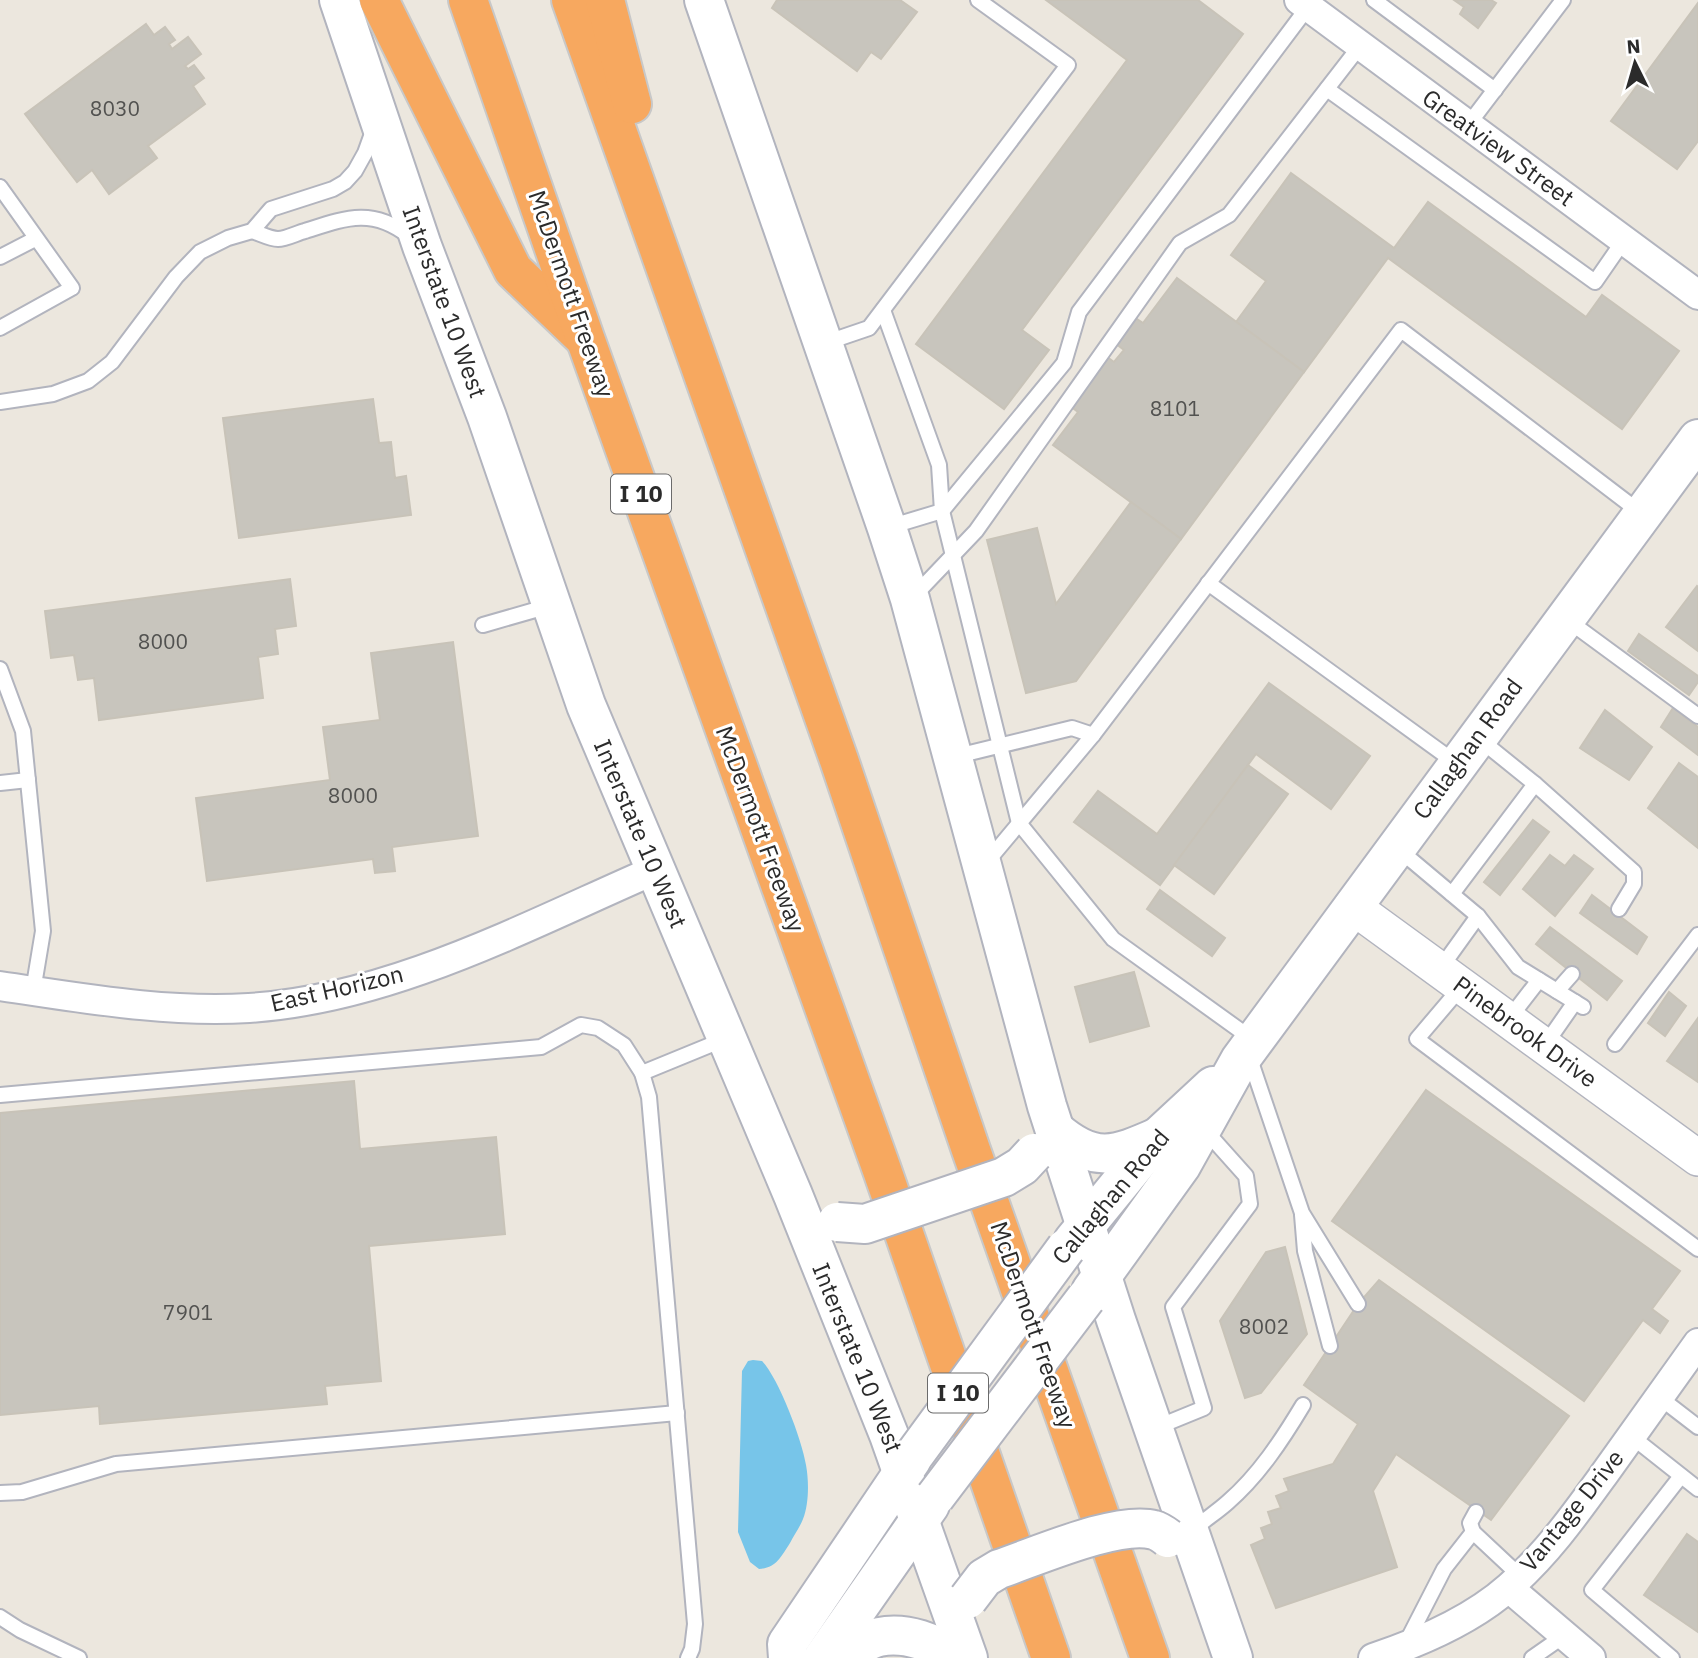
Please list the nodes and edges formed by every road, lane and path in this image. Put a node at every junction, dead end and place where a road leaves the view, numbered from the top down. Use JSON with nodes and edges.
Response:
{"nodes":[{"id":1,"x":339,"y":0,"type":"edge"},
{"id":2,"x":379,"y":0,"type":"edge"},
{"id":3,"x":468,"y":0,"type":"edge"},
{"id":4,"x":571,"y":0,"type":"edge"},
{"id":5,"x":605,"y":0,"type":"edge"},
{"id":6,"x":704,"y":0,"type":"edge"},
{"id":7,"x":978,"y":0,"type":"edge"},
{"id":8,"x":1374,"y":0,"type":"edge"},
{"id":9,"x":1563,"y":0,"type":"edge"},
{"id":10,"x":1304,"y":4,"type":"edge"},
{"id":11,"x":1360,"y":46,"type":"junction"},
{"id":12,"x":1327,"y":89,"type":"junction"},
{"id":13,"x":1495,"y":90,"type":"junction"},
{"id":14,"x":377,"y":116,"type":"junction"},
{"id":15,"x":1468,"y":125,"type":"junction"},
{"id":16,"x":0,"y":187,"type":"edge"},
{"id":17,"x":252,"y":231,"type":"junction"},
{"id":18,"x":35,"y":239,"type":"junction"},
{"id":19,"x":1624,"y":240,"type":"junction"},
{"id":20,"x":422,"y":246,"type":"junction"},
{"id":21,"x":0,"y":257,"type":"edge"},
{"id":22,"x":1698,"y":295,"type":"edge"},
{"id":23,"x":883,"y":310,"type":"junction"},
{"id":24,"x":0,"y":328,"type":"edge"},
{"id":25,"x":585,"y":338,"type":"junction"},
{"id":26,"x":824,"y":344,"type":"junction"},
{"id":27,"x":696,"y":354,"type":"junction"},
{"id":28,"x":0,"y":402,"type":"edge"},
{"id":29,"x":1698,"y":439,"type":"edge"},
{"id":30,"x":942,"y":511,"type":"junction"},
{"id":31,"x":1642,"y":514,"type":"junction"},
{"id":32,"x":887,"y":528,"type":"junction"},
{"id":33,"x":953,"y":555,"type":"junction"},
{"id":34,"x":1208,"y":583,"type":"junction"},
{"id":35,"x":910,"y":599,"type":"junction"},
{"id":36,"x":552,"y":605,"type":"junction"},
{"id":37,"x":1565,"y":618,"type":"junction"},
{"id":38,"x":483,"y":625,"type":"dead end"},
{"id":39,"x":0,"y":669,"type":"edge"},
{"id":40,"x":1698,"y":716,"type":"edge"},
{"id":41,"x":1093,"y":735,"type":"junction"},
{"id":42,"x":999,"y":746,"type":"junction"},
{"id":43,"x":1467,"y":750,"type":"junction"},
{"id":44,"x":952,"y":758,"type":"junction"},
{"id":45,"x":28,"y":780,"type":"junction"},
{"id":46,"x":0,"y":783,"type":"edge"},
{"id":47,"x":1535,"y":784,"type":"junction"},
{"id":48,"x":1020,"y":822,"type":"junction"},
{"id":49,"x":1396,"y":847,"type":"junction"},
{"id":50,"x":982,"y":868,"type":"junction"},
{"id":51,"x":655,"y":870,"type":"junction"},
{"id":52,"x":1452,"y":894,"type":"junction"},
{"id":53,"x":1352,"y":906,"type":"junction"},
{"id":54,"x":1619,"y":909,"type":"dead end"},
{"id":55,"x":1478,"y":916,"type":"junction"},
{"id":56,"x":1698,"y":935,"type":"edge"},
{"id":57,"x":1572,"y":974,"type":"dead end"},
{"id":58,"x":1451,"y":978,"type":"junction"},
{"id":59,"x":1539,"y":980,"type":"junction"},
{"id":60,"x":0,"y":986,"type":"edge"},
{"id":61,"x":33,"y":990,"type":"junction"},
{"id":62,"x":1557,"y":991,"type":"junction"},
{"id":63,"x":1508,"y":1020,"type":"junction"},
{"id":64,"x":727,"y":1038,"type":"junction"},
{"id":65,"x":1615,"y":1044,"type":"dead end"},
{"id":66,"x":1544,"y":1046,"type":"junction"},
{"id":67,"x":1247,"y":1051,"type":"junction"},
{"id":68,"x":642,"y":1073,"type":"junction"},
{"id":69,"x":0,"y":1095,"type":"edge"},
{"id":70,"x":1203,"y":1127,"type":"junction"},
{"id":71,"x":1046,"y":1130,"type":"junction"},
{"id":72,"x":1158,"y":1137,"type":"junction"},
{"id":73,"x":1698,"y":1158,"type":"edge"},
{"id":74,"x":793,"y":1195,"type":"junction"},
{"id":75,"x":1302,"y":1213,"type":"junction"},
{"id":76,"x":1076,"y":1237,"type":"junction"},
{"id":77,"x":1698,"y":1249,"type":"edge"},
{"id":78,"x":1094,"y":1288,"type":"junction"},
{"id":79,"x":1358,"y":1304,"type":"dead end"},
{"id":80,"x":1698,"y":1343,"type":"edge"},
{"id":81,"x":1330,"y":1346,"type":"dead end"},
{"id":82,"x":1659,"y":1397,"type":"junction"},
{"id":83,"x":1303,"y":1405,"type":"dead end"},
{"id":84,"x":677,"y":1413,"type":"junction"},
{"id":85,"x":1698,"y":1427,"type":"edge"},
{"id":86,"x":1153,"y":1429,"type":"junction"},
{"id":87,"x":1631,"y":1436,"type":"junction"},
{"id":88,"x":909,"y":1464,"type":"junction"},
{"id":89,"x":1681,"y":1476,"type":"junction"},
{"id":90,"x":1698,"y":1489,"type":"edge"},
{"id":91,"x":0,"y":1493,"type":"edge"},
{"id":92,"x":928,"y":1509,"type":"junction"},
{"id":93,"x":1476,"y":1512,"type":"dead end"},
{"id":94,"x":1473,"y":1532,"type":"junction"},
{"id":95,"x":1186,"y":1545,"type":"junction"},
{"id":96,"x":1514,"y":1582,"type":"junction"},
{"id":97,"x":0,"y":1617,"type":"edge"},
{"id":98,"x":1564,"y":1635,"type":"junction"},
{"id":99,"x":1406,"y":1644,"type":"junction"},
{"id":100,"x":962,"y":1651,"type":"edge"},
{"id":101,"x":79,"y":1658,"type":"edge"},
{"id":102,"x":688,"y":1658,"type":"edge"},
{"id":103,"x":788,"y":1658,"type":"edge"},
{"id":104,"x":822,"y":1658,"type":"edge"},
{"id":105,"x":833,"y":1658,"type":"edge"},
{"id":106,"x":1051,"y":1658,"type":"edge"},
{"id":107,"x":1150,"y":1658,"type":"edge"},
{"id":108,"x":1233,"y":1658,"type":"edge"},
{"id":109,"x":1373,"y":1658,"type":"edge"},
{"id":110,"x":1532,"y":1658,"type":"edge"},
{"id":111,"x":1591,"y":1658,"type":"edge"},
{"id":112,"x":1672,"y":1658,"type":"edge"}],
"edges":[{"from":1,"to":14,"type":"main road","name":"Interstate 10 West"},
{"from":2,"to":25,"type":"highway"},
{"from":3,"to":25,"type":"highway","name":"McDermott Freeway","number":"I 10"},
{"from":4,"to":27,"type":"highway","name":"McDermott Freeway"},
{"from":5,"to":27,"type":"highway"},
{"from":6,"to":26,"type":"main road"},
{"from":7,"to":23,"type":"lane"},
{"from":8,"to":13,"type":"lane"},
{"from":9,"to":13,"type":"lane"},
{"from":10,"to":11,"type":"street","name":"Greatview Street"},
{"from":10,"to":30,"type":"lane"},
{"from":11,"to":12,"type":"lane"},
{"from":11,"to":15,"type":"street","name":"Greatview Street"},
{"from":12,"to":19,"type":"lane"},
{"from":12,"to":33,"type":"lane"},
{"from":13,"to":15,"type":"lane"},
{"from":14,"to":17,"type":"lane"},
{"from":14,"to":20,"type":"main road","name":"Interstate 10 West"},
{"from":15,"to":19,"type":"street","name":"Greatview Street"},
{"from":16,"to":18,"type":"lane"},
{"from":17,"to":20,"type":"lane"},
{"from":17,"to":28,"type":"lane"},
{"from":18,"to":21,"type":"lane"},
{"from":18,"to":24,"type":"lane"},
{"from":19,"to":22,"type":"street","name":"Greatview Street"},
{"from":20,"to":36,"type":"main road","name":"Interstate 10 West"},
{"from":23,"to":26,"type":"lane"},
{"from":23,"to":30,"type":"lane"},
{"from":25,"to":106,"type":"highway","name":"McDermott Freeway","number":"I 10"},
{"from":26,"to":32,"type":"main road"},
{"from":27,"to":107,"type":"highway","name":"McDermott Freeway"},
{"from":29,"to":31,"type":"main road","name":"Callaghan Road"},
{"from":30,"to":32,"type":"lane"},
{"from":30,"to":33,"type":"lane"},
{"from":31,"to":34,"type":"lane"},
{"from":31,"to":37,"type":"main road","name":"Callaghan Road"},
{"from":32,"to":35,"type":"main road"},
{"from":33,"to":35,"type":"lane"},
{"from":33,"to":42,"type":"lane"},
{"from":34,"to":41,"type":"lane"},
{"from":34,"to":43,"type":"lane"},
{"from":35,"to":44,"type":"main road"},
{"from":36,"to":38,"type":"lane"},
{"from":36,"to":51,"type":"main road","name":"Interstate 10 West"},
{"from":37,"to":40,"type":"lane"},
{"from":37,"to":43,"type":"main road","name":"Callaghan Road"},
{"from":39,"to":45,"type":"lane"},
{"from":41,"to":42,"type":"lane"},
{"from":41,"to":48,"type":"lane"},
{"from":42,"to":44,"type":"lane"},
{"from":42,"to":48,"type":"lane"},
{"from":43,"to":47,"type":"lane"},
{"from":43,"to":49,"type":"main road","name":"Callaghan Road"},
{"from":44,"to":50,"type":"main road"},
{"from":45,"to":46,"type":"lane"},
{"from":45,"to":61,"type":"lane"},
{"from":47,"to":52,"type":"lane"},
{"from":47,"to":54,"type":"lane"},
{"from":48,"to":50,"type":"lane"},
{"from":48,"to":67,"type":"lane"},
{"from":49,"to":52,"type":"lane"},
{"from":49,"to":53,"type":"main road","name":"Callaghan Road"},
{"from":50,"to":71,"type":"main road"},
{"from":51,"to":61,"type":"street","name":"East Horizon"},
{"from":51,"to":64,"type":"main road","name":"Interstate 10 West"},
{"from":52,"to":55,"type":"lane"},
{"from":53,"to":58,"type":"street","name":"Pinebrook Drive"},
{"from":53,"to":67,"type":"main road","name":"Callaghan Road"},
{"from":55,"to":58,"type":"lane"},
{"from":55,"to":59,"type":"lane"},
{"from":56,"to":65,"type":"lane"},
{"from":57,"to":62,"type":"lane"},
{"from":58,"to":63,"type":"street","name":"Pinebrook Drive"},
{"from":58,"to":77,"type":"lane"},
{"from":59,"to":62,"type":"lane"},
{"from":59,"to":63,"type":"lane"},
{"from":60,"to":61,"type":"street","name":"East Horizon"},
{"from":62,"to":66,"type":"lane"},
{"from":63,"to":66,"type":"street","name":"Pinebrook Drive"},
{"from":64,"to":68,"type":"lane"},
{"from":64,"to":74,"type":"main road","name":"Interstate 10 West"},
{"from":66,"to":73,"type":"street","name":"Pinebrook Drive"},
{"from":67,"to":70,"type":"main road","name":"Callaghan Road"},
{"from":67,"to":72,"type":"main road","name":"Callaghan Road"},
{"from":67,"to":75,"type":"lane"},
{"from":68,"to":69,"type":"lane"},
{"from":68,"to":84,"type":"lane"},
{"from":70,"to":78,"type":"main road","name":"Callaghan Road"},
{"from":70,"to":86,"type":"lane"},
{"from":71,"to":72,"type":"main road"},
{"from":71,"to":74,"type":"main road","bridge":true},
{"from":71,"to":76,"type":"main road"},
{"from":72,"to":76,"type":"main road","name":"Callaghan Road"},
{"from":74,"to":88,"type":"main road","name":"Interstate 10 West"},
{"from":75,"to":79,"type":"lane"},
{"from":75,"to":81,"type":"lane"},
{"from":76,"to":78,"type":"main road"},
{"from":76,"to":88,"type":"main road","name":"Callaghan Road","bridge":true},
{"from":78,"to":86,"type":"main road"},
{"from":78,"to":92,"type":"main road","name":"Callaghan Road","bridge":true},
{"from":80,"to":82,"type":"street","name":"Vantage Drive"},
{"from":82,"to":85,"type":"lane"},
{"from":82,"to":87,"type":"street","name":"Vantage Drive"},
{"from":83,"to":95,"type":"lane"},
{"from":84,"to":91,"type":"lane"},
{"from":84,"to":102,"type":"lane"},
{"from":86,"to":95,"type":"main road"},
{"from":87,"to":89,"type":"lane"},
{"from":87,"to":96,"type":"street","name":"Vantage Drive"},
{"from":88,"to":92,"type":"main road","name":"Interstate 10 West"},
{"from":88,"to":103,"type":"main road","name":"Callaghan Road"},
{"from":89,"to":90,"type":"lane"},
{"from":89,"to":112,"type":"lane"},
{"from":92,"to":100,"type":"main road","name":"Interstate 10 West"},
{"from":92,"to":104,"type":"main road","name":"Callaghan Road"},
{"from":93,"to":94,"type":"lane"},
{"from":94,"to":96,"type":"lane"},
{"from":94,"to":99,"type":"lane"},
{"from":95,"to":100,"type":"main road","bridge":true},
{"from":95,"to":108,"type":"main road"},
{"from":96,"to":98,"type":"street"},
{"from":96,"to":99,"type":"street","name":"Vantage Drive"},
{"from":97,"to":101,"type":"lane"},
{"from":98,"to":110,"type":"lane"},
{"from":98,"to":111,"type":"street"},
{"from":99,"to":109,"type":"street","name":"Vantage Drive"},
{"from":100,"to":105,"type":"main road"}]}
